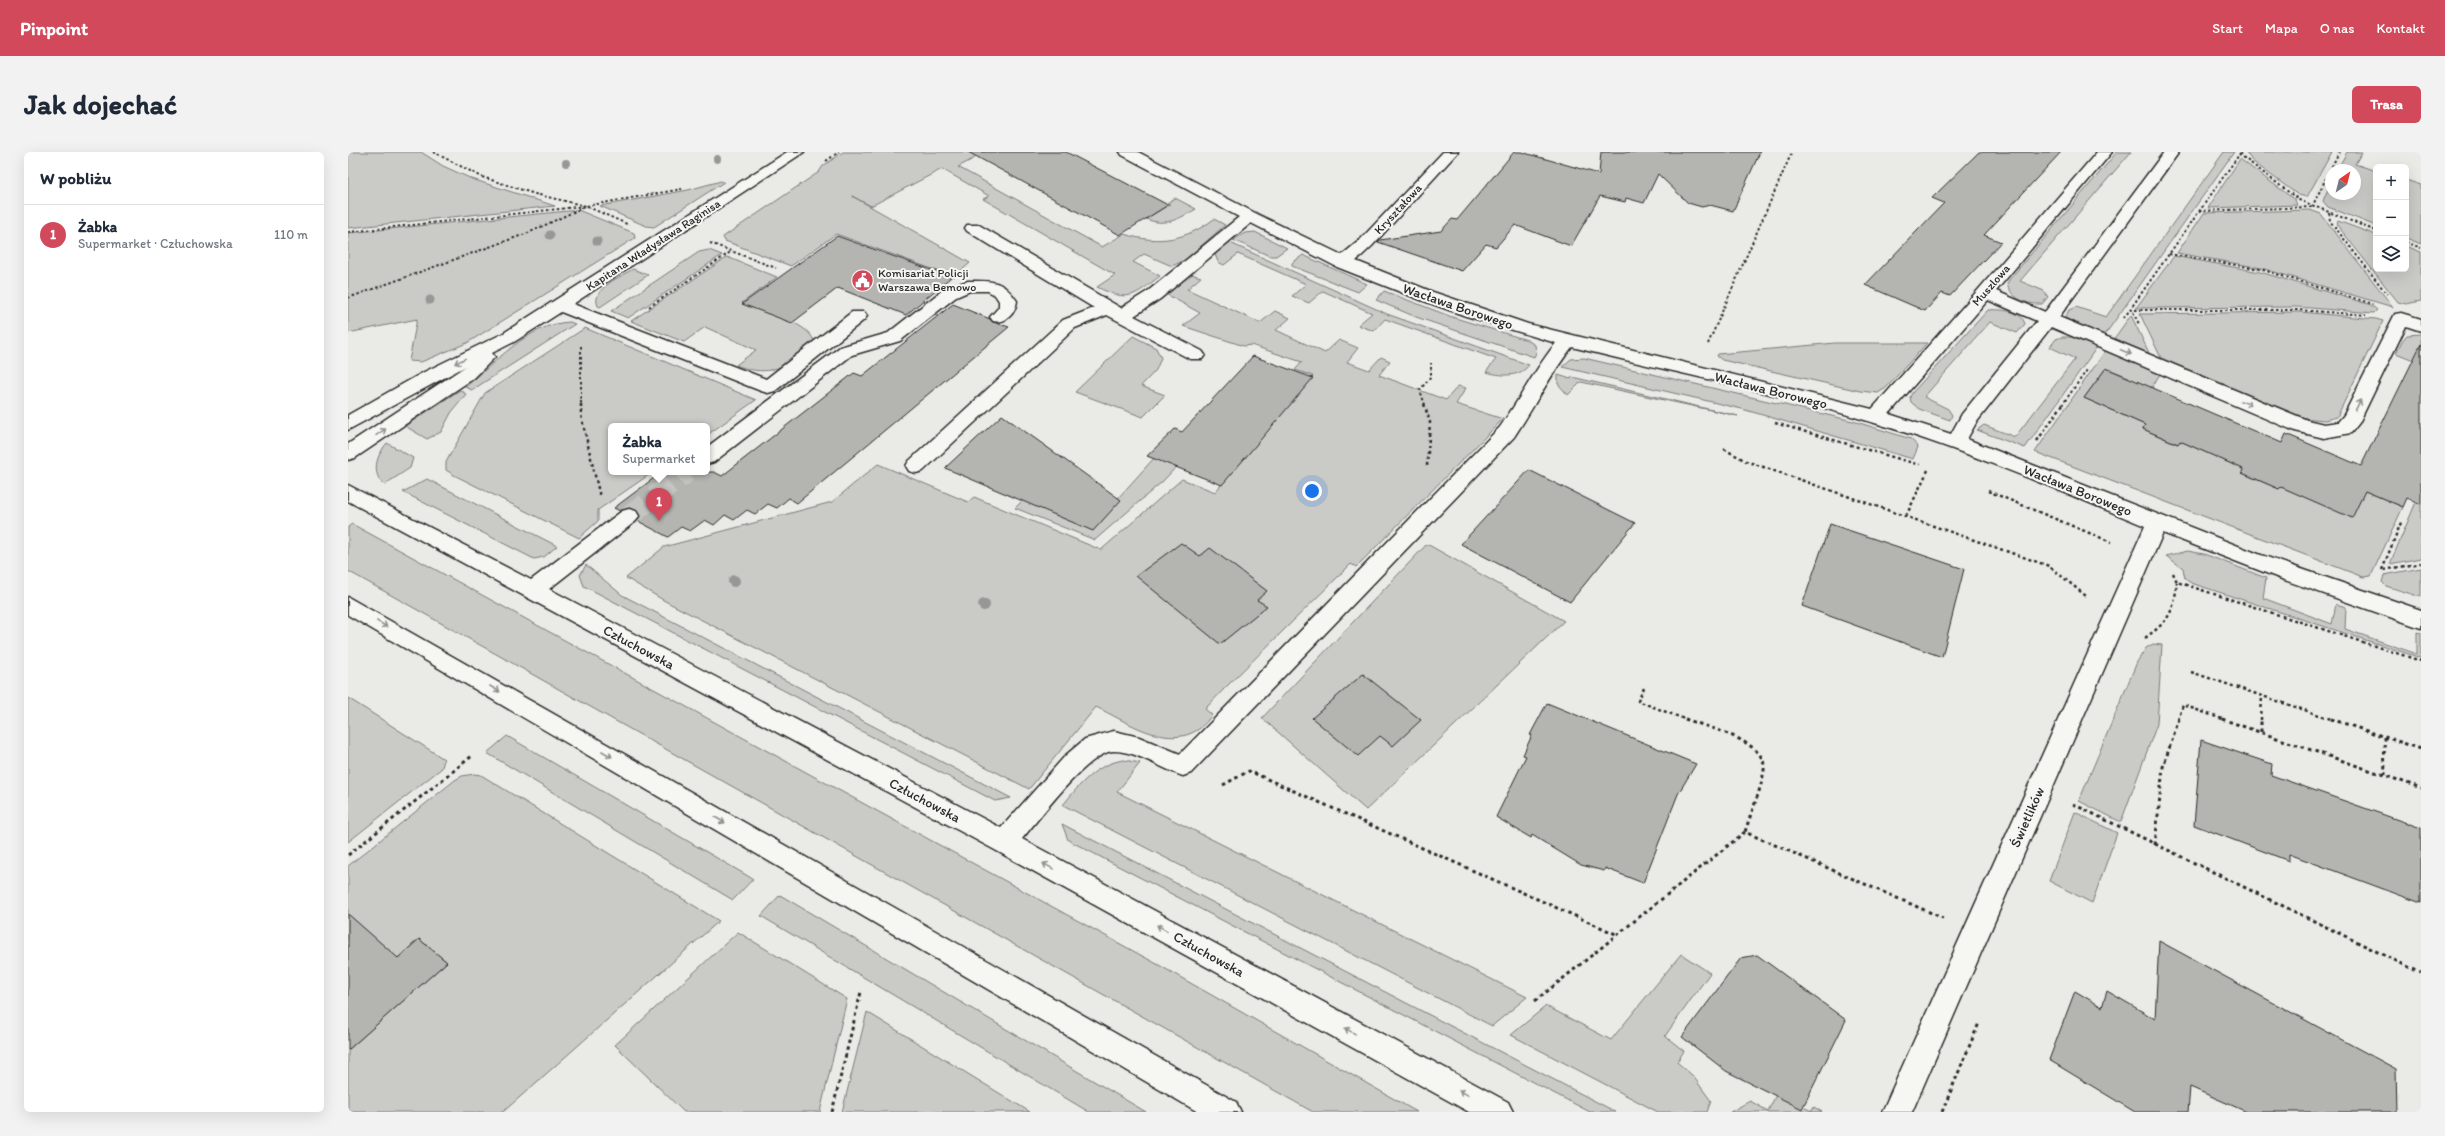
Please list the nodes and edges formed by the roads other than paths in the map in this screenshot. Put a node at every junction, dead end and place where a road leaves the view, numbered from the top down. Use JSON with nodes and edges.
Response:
{"nodes":[{"id":1,"x":1127,"y":152,"type":"edge"},
{"id":2,"x":1450,"y":152,"type":"edge"},
{"id":3,"x":2105,"y":152,"type":"edge"},
{"id":4,"x":2172,"y":152,"type":"edge"},
{"id":5,"x":790,"y":153,"type":"edge"},
{"id":6,"x":1250,"y":217,"type":"junction"},
{"id":7,"x":973,"y":228,"type":"dead end"},
{"id":8,"x":1343,"y":263,"type":"junction"},
{"id":9,"x":1985,"y":293,"type":"junction"},
{"id":10,"x":559,"y":305,"type":"junction"},
{"id":11,"x":1115,"y":312,"type":"junction"},
{"id":12,"x":858,"y":316,"type":"dead end"},
{"id":13,"x":999,"y":317,"type":"dead end"},
{"id":14,"x":2048,"y":320,"type":"junction"},
{"id":15,"x":2421,"y":325,"type":"edge"},
{"id":16,"x":508,"y":338,"type":"junction"},
{"id":17,"x":1567,"y":341,"type":"junction"},
{"id":18,"x":1196,"y":355,"type":"dead end"},
{"id":19,"x":1876,"y":416,"type":"junction"},
{"id":20,"x":348,"y":423,"type":"edge"},
{"id":21,"x":1955,"y":443,"type":"junction"},
{"id":22,"x":348,"y":454,"type":"edge"},
{"id":23,"x":710,"y":455,"type":"edge"},
{"id":24,"x":916,"y":466,"type":"dead end"},
{"id":25,"x":348,"y":492,"type":"edge"},
{"id":26,"x":629,"y":516,"type":"tunnel mouth"},
{"id":27,"x":2157,"y":522,"type":"junction"},
{"id":28,"x":532,"y":590,"type":"junction"},
{"id":29,"x":348,"y":605,"type":"edge"},
{"id":30,"x":2421,"y":619,"type":"edge"},
{"id":31,"x":1004,"y":842,"type":"junction"},
{"id":32,"x":1226,"y":1112,"type":"edge"},
{"id":33,"x":1498,"y":1112,"type":"edge"},
{"id":34,"x":1897,"y":1112,"type":"edge"}],
"edges":[{"from":1,"to":6,"type":"street","name":"Wacława Borowego"},
{"from":2,"to":8,"type":"street","name":"Kryształowa"},
{"from":3,"to":9,"type":"street","name":"Muszlowa"},
{"from":4,"to":14,"type":"street"},
{"from":5,"to":10,"type":"street","name":"Kapitana Władysława Raginisa"},
{"from":6,"to":8,"type":"street","name":"Wacława Borowego"},
{"from":6,"to":11,"type":"street"},
{"from":7,"to":11,"type":"street"},
{"from":8,"to":17,"type":"street","name":"Wacława Borowego"},
{"from":9,"to":14,"type":"street"},
{"from":9,"to":19,"type":"street","name":"Muszlowa"},
{"from":10,"to":12,"type":"street"},
{"from":10,"to":16,"type":"street","name":"Kapitana Władysława Raginisa"},
{"from":11,"to":18,"type":"street"},
{"from":11,"to":24,"type":"street"},
{"from":13,"to":23,"type":"street"},
{"from":14,"to":15,"type":"street","one_way":true},
{"from":14,"to":21,"type":"street"},
{"from":16,"to":20,"type":"street","name":"Kapitana Władysława Raginisa","one_way":true},
{"from":22,"to":16,"type":"street","name":"Kapitana Władysława Raginisa","one_way":true},
{"from":17,"to":19,"type":"street","name":"Wacława Borowego"},
{"from":17,"to":31,"type":"street"},
{"from":19,"to":21,"type":"street","name":"Wacława Borowego"},
{"from":21,"to":27,"type":"street","name":"Wacława Borowego"},
{"from":25,"to":28,"type":"street","name":"Człuchowska"},
{"from":26,"to":28,"type":"street"},
{"from":27,"to":30,"type":"street","name":"Wacława Borowego"},
{"from":27,"to":34,"type":"street","name":"Świetlików"},
{"from":28,"to":31,"type":"street","name":"Człuchowska"},
{"from":29,"to":32,"type":"street","one_way":true},
{"from":33,"to":31,"type":"street","name":"Człuchowska","one_way":true}]}
